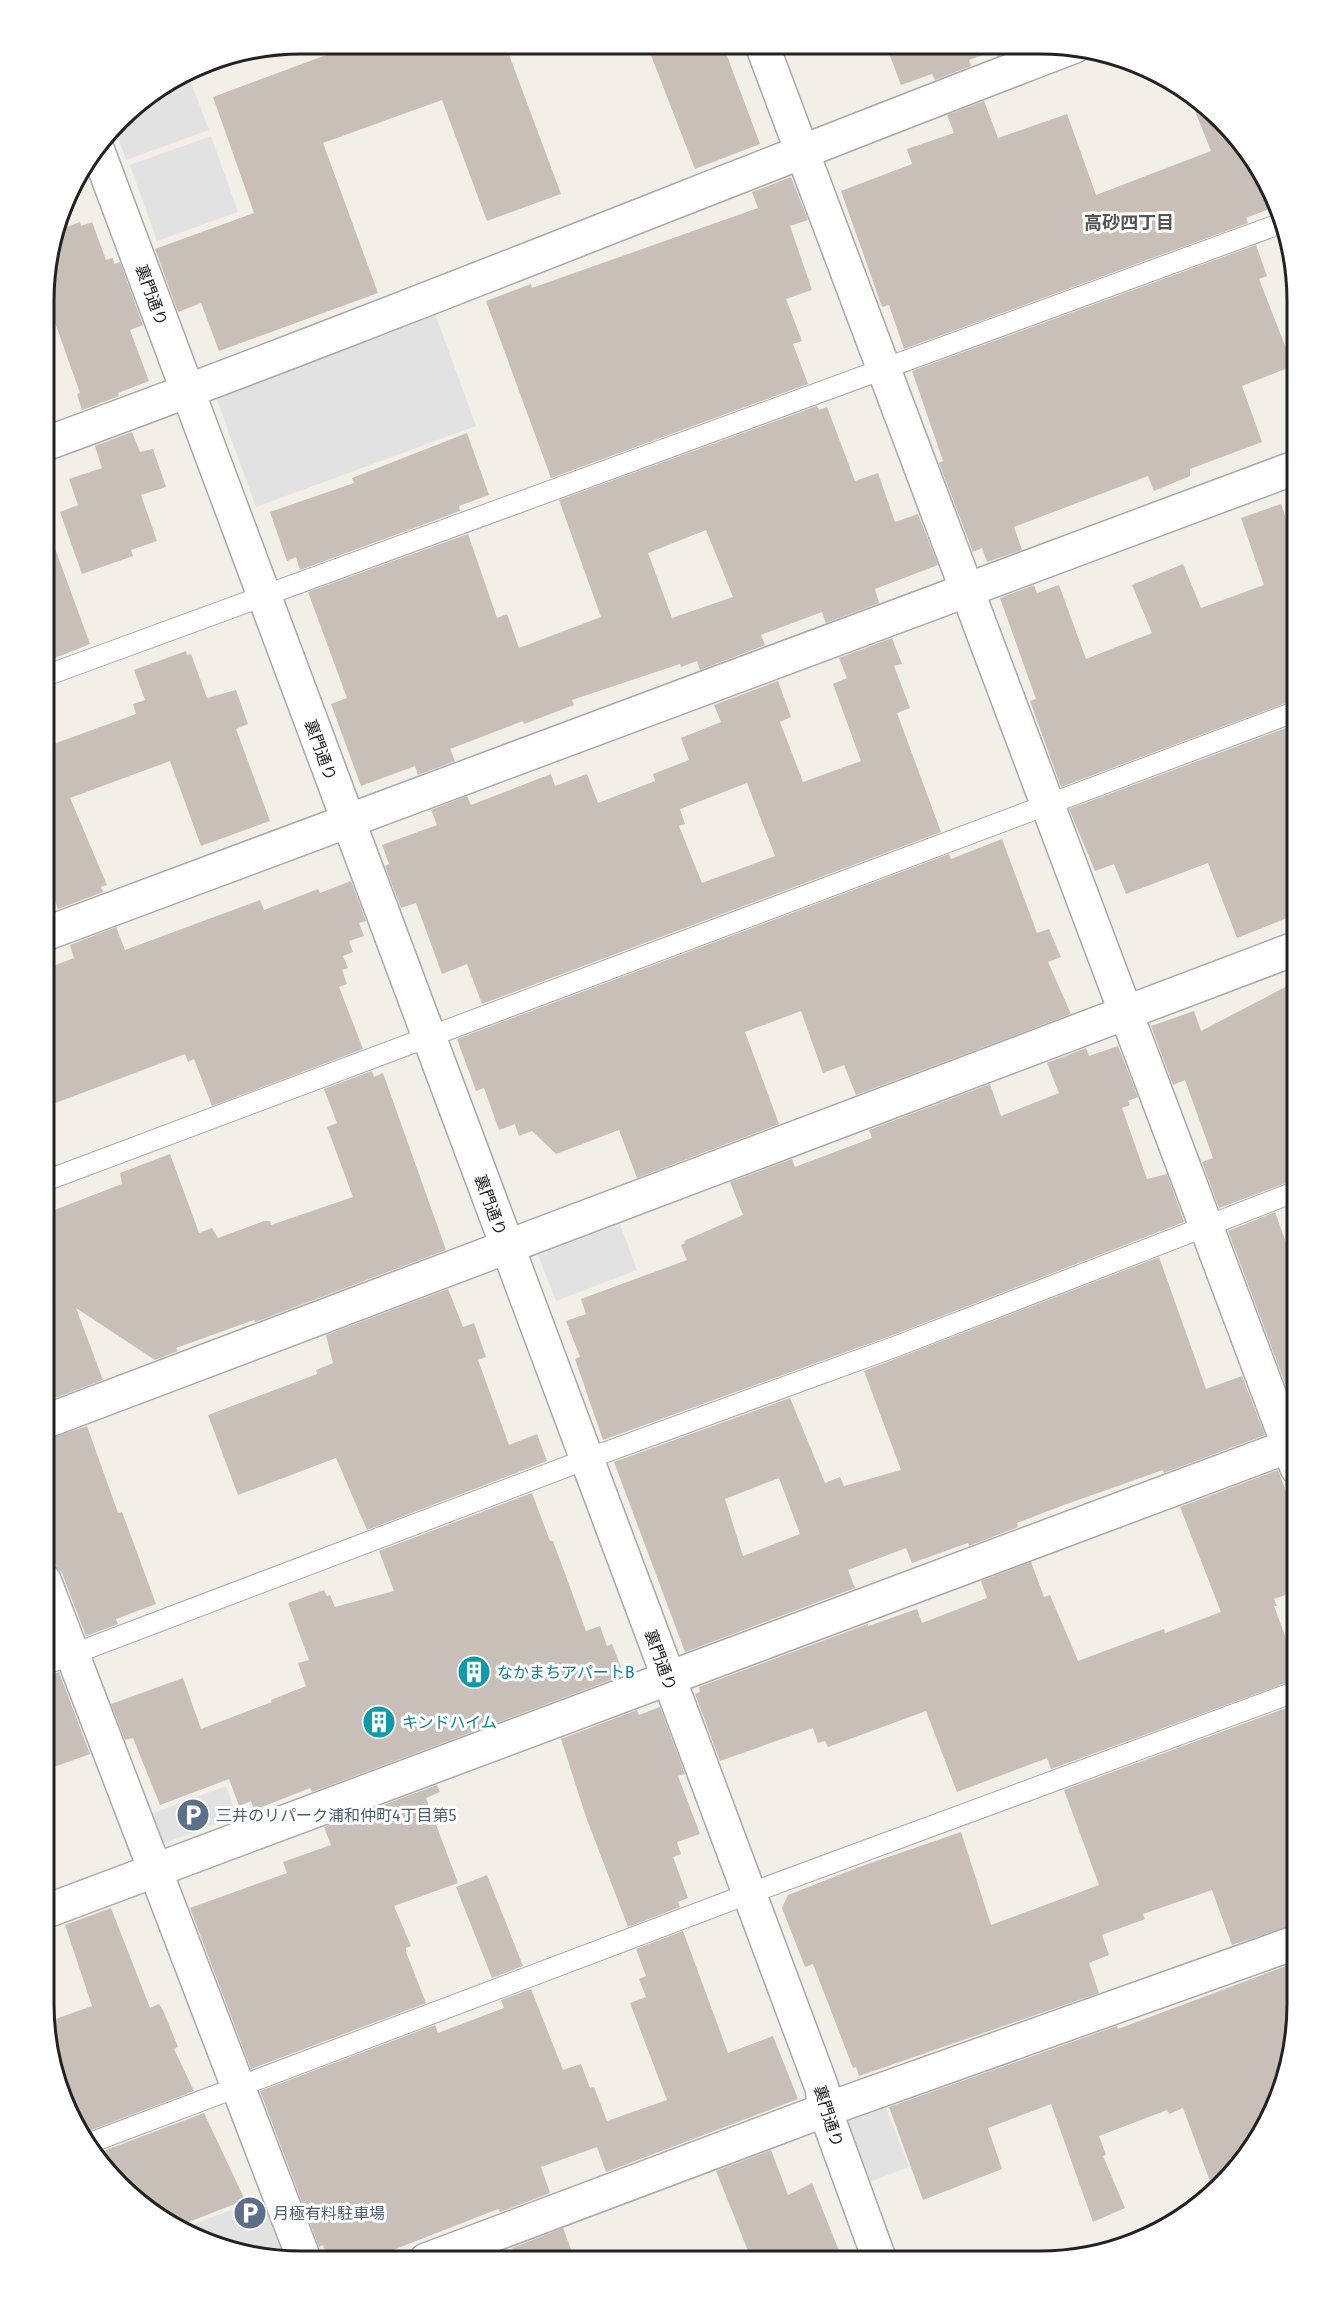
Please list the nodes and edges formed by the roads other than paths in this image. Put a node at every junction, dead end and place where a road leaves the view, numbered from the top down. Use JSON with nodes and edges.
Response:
{"nodes":[{"id":1,"x":765,"y":54,"type":"edge"},
{"id":2,"x":1053,"y":55,"type":"edge"},
{"id":3,"x":802,"y":150,"type":"junction"},
{"id":4,"x":100,"y":157,"type":"edge"},
{"id":5,"x":1275,"y":225,"type":"edge"},
{"id":6,"x":884,"y":369,"type":"junction"},
{"id":7,"x":188,"y":392,"type":"junction"},
{"id":8,"x":54,"y":441,"type":"edge"},
{"id":9,"x":1287,"y":470,"type":"edge"},
{"id":10,"x":967,"y":590,"type":"junction"},
{"id":11,"x":264,"y":594,"type":"junction"},
{"id":12,"x":54,"y":673,"type":"edge"},
{"id":13,"x":1287,"y":715,"type":"edge"},
{"id":14,"x":1048,"y":805,"type":"junction"},
{"id":15,"x":347,"y":822,"type":"junction"},
{"id":16,"x":54,"y":931,"type":"edge"},
{"id":17,"x":1287,"y":952,"type":"edge"},
{"id":18,"x":1126,"y":1013,"type":"junction"},
{"id":19,"x":429,"y":1037,"type":"junction"},
{"id":20,"x":54,"y":1177,"type":"edge"},
{"id":21,"x":1287,"y":1195,"type":"edge"},
{"id":22,"x":1206,"y":1225,"type":"junction"},
{"id":23,"x":507,"y":1247,"type":"junction"},
{"id":24,"x":54,"y":1418,"type":"edge"},
{"id":25,"x":1287,"y":1434,"type":"edge"},
{"id":26,"x":1287,"y":1455,"type":"edge"},
{"id":27,"x":587,"y":1459,"type":"junction"},
{"id":28,"x":54,"y":1636,"type":"edge"},
{"id":29,"x":58,"y":1659,"type":"edge"},
{"id":30,"x":668,"y":1678,"type":"junction"},
{"id":31,"x":1287,"y":1694,"type":"edge"},
{"id":32,"x":153,"y":1871,"type":"junction"},
{"id":33,"x":748,"y":1894,"type":"junction"},
{"id":34,"x":54,"y":1908,"type":"edge"},
{"id":35,"x":1287,"y":1946,"type":"edge"},
{"id":36,"x":236,"y":2088,"type":"junction"},
{"id":37,"x":825,"y":2110,"type":"junction"},
{"id":38,"x":96,"y":2141,"type":"edge"},
{"id":39,"x":301,"y":2251,"type":"edge"},
{"id":40,"x":450,"y":2251,"type":"edge"},
{"id":41,"x":876,"y":2251,"type":"edge"}],
"edges":[{"from":1,"to":3,"type":"street"},
{"from":2,"to":3,"type":"street"},
{"from":3,"to":6,"type":"street"},
{"from":3,"to":7,"type":"street"},
{"from":4,"to":7,"type":"street","name":"裏門通り"},
{"from":5,"to":6,"type":"lane"},
{"from":6,"to":10,"type":"street"},
{"from":6,"to":11,"type":"lane"},
{"from":7,"to":8,"type":"street"},
{"from":7,"to":11,"type":"street","name":"裏門通り"},
{"from":9,"to":10,"type":"street"},
{"from":10,"to":14,"type":"street"},
{"from":10,"to":15,"type":"street"},
{"from":11,"to":12,"type":"lane"},
{"from":11,"to":15,"type":"street","name":"裏門通り"},
{"from":13,"to":14,"type":"lane"},
{"from":14,"to":18,"type":"street"},
{"from":14,"to":19,"type":"lane"},
{"from":15,"to":16,"type":"street"},
{"from":15,"to":19,"type":"street","name":"裏門通り"},
{"from":17,"to":18,"type":"street"},
{"from":18,"to":22,"type":"street"},
{"from":18,"to":23,"type":"street"},
{"from":19,"to":20,"type":"lane"},
{"from":19,"to":23,"type":"street","name":"裏門通り"},
{"from":21,"to":22,"type":"lane"},
{"from":22,"to":25,"type":"street"},
{"from":22,"to":27,"type":"lane"},
{"from":23,"to":24,"type":"street"},
{"from":23,"to":27,"type":"street","name":"裏門通り"},
{"from":26,"to":30,"type":"street"},
{"from":27,"to":29,"type":"lane"},
{"from":27,"to":30,"type":"street","name":"裏門通り"},
{"from":28,"to":29,"type":"street"},
{"from":29,"to":32,"type":"street"},
{"from":30,"to":32,"type":"street"},
{"from":30,"to":33,"type":"street","name":"裏門通り"},
{"from":31,"to":33,"type":"lane"},
{"from":32,"to":34,"type":"street"},
{"from":32,"to":36,"type":"street"},
{"from":33,"to":36,"type":"lane"},
{"from":33,"to":37,"type":"street","name":"裏門通り"},
{"from":35,"to":37,"type":"street"},
{"from":36,"to":38,"type":"lane"},
{"from":36,"to":39,"type":"street"},
{"from":37,"to":40,"type":"street"},
{"from":37,"to":41,"type":"street","name":"裏門通り"}]}
